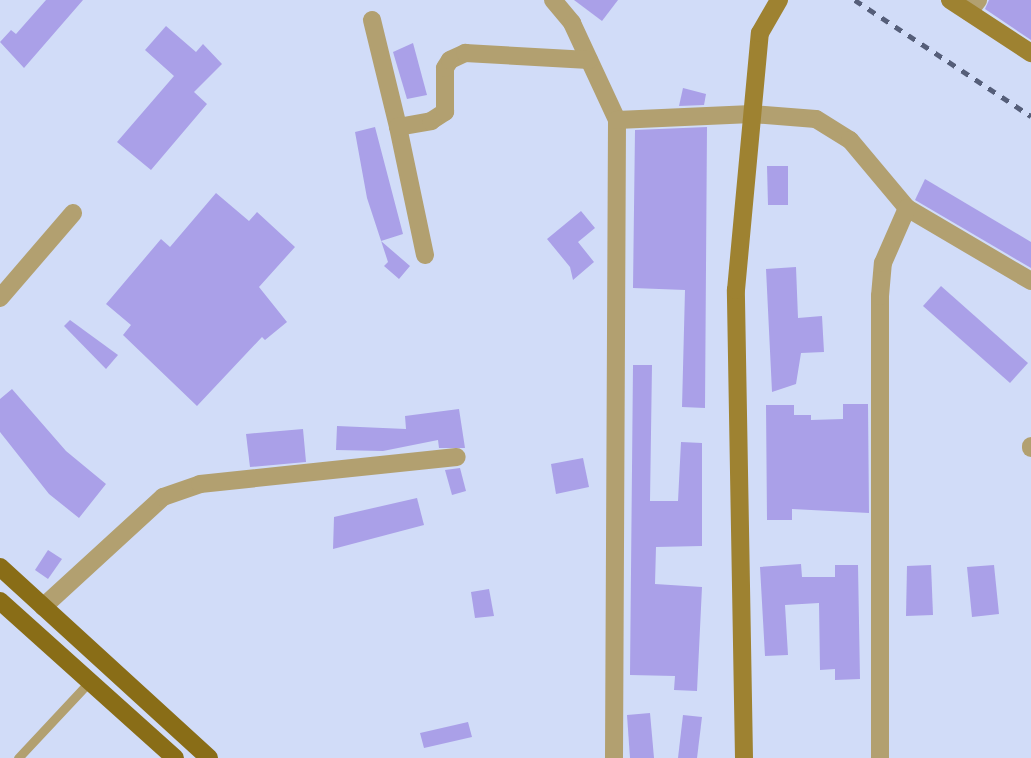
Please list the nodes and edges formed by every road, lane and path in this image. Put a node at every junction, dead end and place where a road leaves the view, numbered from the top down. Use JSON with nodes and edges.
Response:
{"nodes":[{"id":1,"x":553,"y":0,"type":"edge"},
{"id":2,"x":779,"y":0,"type":"edge"},
{"id":3,"x":950,"y":0,"type":"edge"},
{"id":4,"x":973,"y":6,"type":"edge"},
{"id":5,"x":372,"y":20,"type":"dead end"},
{"id":6,"x":1031,"y":53,"type":"edge"},
{"id":7,"x":589,"y":60,"type":"junction"},
{"id":8,"x":752,"y":114,"type":"junction"},
{"id":9,"x":616,"y":120,"type":"junction"},
{"id":10,"x":398,"y":127,"type":"junction"},
{"id":11,"x":907,"y":208,"type":"junction"},
{"id":12,"x":73,"y":213,"type":"dead end"},
{"id":13,"x":425,"y":255,"type":"dead end"},
{"id":14,"x":1031,"y":281,"type":"edge"},
{"id":15,"x":0,"y":298,"type":"edge"},
{"id":16,"x":457,"y":457,"type":"dead end"},
{"id":17,"x":0,"y":567,"type":"edge"},
{"id":18,"x":0,"y":601,"type":"edge"},
{"id":19,"x":44,"y":607,"type":"junction"},
{"id":20,"x":91,"y":680,"type":"junction"},
{"id":21,"x":18,"y":758,"type":"edge"},
{"id":22,"x":175,"y":758,"type":"edge"},
{"id":23,"x":209,"y":758,"type":"edge"},
{"id":24,"x":614,"y":758,"type":"edge"},
{"id":25,"x":744,"y":758,"type":"edge"},
{"id":26,"x":880,"y":758,"type":"edge"}],
"edges":[{"from":1,"to":7,"type":"street"},
{"from":2,"to":8,"type":"street"},
{"from":3,"to":4,"type":"street"},
{"from":4,"to":6,"type":"street"},
{"from":5,"to":10,"type":"street"},
{"from":7,"to":9,"type":"street"},
{"from":7,"to":10,"type":"street"},
{"from":8,"to":9,"type":"street"},
{"from":8,"to":11,"type":"street"},
{"from":8,"to":25,"type":"street"},
{"from":9,"to":24,"type":"street"},
{"from":10,"to":13,"type":"street"},
{"from":11,"to":14,"type":"street"},
{"from":11,"to":26,"type":"street"},
{"from":12,"to":15,"type":"street"},
{"from":16,"to":19,"type":"street"},
{"from":17,"to":19,"type":"main road"},
{"from":18,"to":20,"type":"main road"},
{"from":19,"to":23,"type":"main road"},
{"from":20,"to":21,"type":"lane"},
{"from":20,"to":22,"type":"main road"}]}
